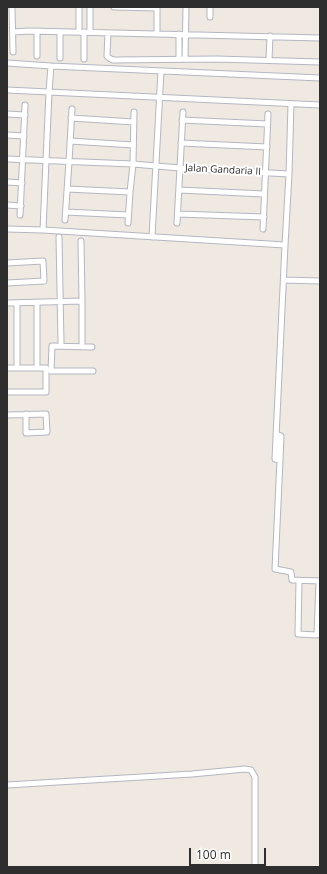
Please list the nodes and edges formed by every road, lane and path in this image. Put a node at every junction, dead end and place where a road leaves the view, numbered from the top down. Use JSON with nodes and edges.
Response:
{"nodes":[{"id":1,"x":79,"y":7,"type":"edge"},
{"id":2,"x":90,"y":7,"type":"edge"},
{"id":3,"x":114,"y":7,"type":"edge"},
{"id":4,"x":186,"y":7,"type":"edge"},
{"id":5,"x":210,"y":7,"type":"edge"},
{"id":6,"x":157,"y":8,"type":"edge"},
{"id":7,"x":10,"y":10,"type":"edge"},
{"id":8,"x":210,"y":17,"type":"dead end"},
{"id":9,"x":37,"y":31,"type":"junction"},
{"id":10,"x":13,"y":32,"type":"junction"},
{"id":11,"x":60,"y":32,"type":"junction"},
{"id":12,"x":85,"y":32,"type":"junction"},
{"id":13,"x":108,"y":33,"type":"junction"},
{"id":14,"x":157,"y":34,"type":"junction"},
{"id":15,"x":179,"y":34,"type":"junction"},
{"id":16,"x":185,"y":35,"type":"junction"},
{"id":17,"x":270,"y":36,"type":"junction"},
{"id":18,"x":320,"y":38,"type":"edge"},
{"id":19,"x":7,"y":41,"type":"edge"},
{"id":20,"x":13,"y":42,"type":"junction"},
{"id":21,"x":13,"y":52,"type":"dead end"},
{"id":22,"x":37,"y":56,"type":"dead end"},
{"id":23,"x":60,"y":58,"type":"dead end"},
{"id":24,"x":84,"y":59,"type":"dead end"},
{"id":25,"x":179,"y":59,"type":"junction"},
{"id":26,"x":186,"y":59,"type":"junction"},
{"id":27,"x":269,"y":60,"type":"junction"},
{"id":28,"x":320,"y":62,"type":"edge"},
{"id":29,"x":7,"y":63,"type":"edge"},
{"id":30,"x":51,"y":66,"type":"junction"},
{"id":31,"x":161,"y":71,"type":"junction"},
{"id":32,"x":320,"y":78,"type":"edge"},
{"id":33,"x":7,"y":90,"type":"edge"},
{"id":34,"x":49,"y":92,"type":"junction"},
{"id":35,"x":159,"y":97,"type":"junction"},
{"id":36,"x":291,"y":104,"type":"junction"},
{"id":37,"x":26,"y":105,"type":"dead end"},
{"id":38,"x":320,"y":105,"type":"edge"},
{"id":39,"x":72,"y":109,"type":"dead end"},
{"id":40,"x":134,"y":112,"type":"dead end"},
{"id":41,"x":183,"y":112,"type":"dead end"},
{"id":42,"x":7,"y":114,"type":"edge"},
{"id":43,"x":268,"y":114,"type":"dead end"},
{"id":44,"x":25,"y":115,"type":"junction"},
{"id":45,"x":71,"y":118,"type":"junction"},
{"id":46,"x":182,"y":120,"type":"junction"},
{"id":47,"x":134,"y":122,"type":"junction"},
{"id":48,"x":268,"y":124,"type":"junction"},
{"id":49,"x":7,"y":135,"type":"edge"},
{"id":50,"x":24,"y":136,"type":"junction"},
{"id":51,"x":70,"y":141,"type":"junction"},
{"id":52,"x":181,"y":143,"type":"junction"},
{"id":53,"x":133,"y":145,"type":"junction"},
{"id":54,"x":267,"y":147,"type":"junction"},
{"id":55,"x":7,"y":159,"type":"edge"},
{"id":56,"x":23,"y":160,"type":"junction"},
{"id":57,"x":46,"y":160,"type":"junction"},
{"id":58,"x":69,"y":162,"type":"junction"},
{"id":59,"x":133,"y":164,"type":"junction"},
{"id":60,"x":156,"y":166,"type":"junction"},
{"id":61,"x":180,"y":168,"type":"junction"},
{"id":62,"x":266,"y":172,"type":"junction"},
{"id":63,"x":289,"y":174,"type":"junction"},
{"id":64,"x":7,"y":182,"type":"edge"},
{"id":65,"x":22,"y":183,"type":"junction"},
{"id":66,"x":67,"y":189,"type":"junction"},
{"id":67,"x":179,"y":190,"type":"junction"},
{"id":68,"x":130,"y":192,"type":"junction"},
{"id":69,"x":264,"y":194,"type":"junction"},
{"id":70,"x":7,"y":205,"type":"edge"},
{"id":71,"x":21,"y":206,"type":"junction"},
{"id":72,"x":66,"y":212,"type":"junction"},
{"id":73,"x":178,"y":214,"type":"junction"},
{"id":74,"x":20,"y":215,"type":"dead end"},
{"id":75,"x":128,"y":215,"type":"junction"},
{"id":76,"x":264,"y":217,"type":"junction"},
{"id":77,"x":65,"y":220,"type":"dead end"},
{"id":78,"x":128,"y":223,"type":"dead end"},
{"id":79,"x":177,"y":223,"type":"dead end"},
{"id":80,"x":7,"y":229,"type":"edge"},
{"id":81,"x":263,"y":229,"type":"dead end"},
{"id":82,"x":43,"y":230,"type":"junction"},
{"id":83,"x":59,"y":237,"type":"dead end"},
{"id":84,"x":152,"y":237,"type":"junction"},
{"id":85,"x":81,"y":240,"type":"dead end"},
{"id":86,"x":285,"y":244,"type":"junction"},
{"id":87,"x":7,"y":263,"type":"edge"},
{"id":88,"x":284,"y":280,"type":"junction"},
{"id":89,"x":320,"y":281,"type":"edge"},
{"id":90,"x":7,"y":283,"type":"edge"},
{"id":91,"x":82,"y":301,"type":"junction"},
{"id":92,"x":37,"y":302,"type":"junction"},
{"id":93,"x":61,"y":302,"type":"junction"},
{"id":94,"x":7,"y":303,"type":"edge"},
{"id":95,"x":17,"y":303,"type":"junction"},
{"id":96,"x":61,"y":343,"type":"dead end"},
{"id":97,"x":82,"y":343,"type":"dead end"},
{"id":98,"x":92,"y":347,"type":"dead end"},
{"id":99,"x":17,"y":364,"type":"dead end"},
{"id":100,"x":37,"y":364,"type":"dead end"},
{"id":101,"x":7,"y":368,"type":"edge"},
{"id":102,"x":49,"y":369,"type":"junction"},
{"id":103,"x":93,"y":371,"type":"dead end"},
{"id":104,"x":7,"y":392,"type":"edge"},
{"id":105,"x":26,"y":414,"type":"junction"},
{"id":106,"x":7,"y":415,"type":"edge"},
{"id":107,"x":299,"y":580,"type":"junction"},
{"id":108,"x":319,"y":581,"type":"edge"},
{"id":109,"x":7,"y":785,"type":"edge"},
{"id":110,"x":255,"y":867,"type":"edge"}],
"edges":[{"from":1,"to":12,"type":"street"},
{"from":2,"to":12,"type":"street"},
{"from":3,"to":6,"type":"street"},
{"from":4,"to":16,"type":"street"},
{"from":5,"to":8,"type":"street"},
{"from":6,"to":14,"type":"street"},
{"from":7,"to":10,"type":"street"},
{"from":9,"to":10,"type":"street"},
{"from":9,"to":11,"type":"street"},
{"from":9,"to":22,"type":"street"},
{"from":10,"to":20,"type":"street"},
{"from":11,"to":12,"type":"street"},
{"from":11,"to":23,"type":"street"},
{"from":12,"to":13,"type":"street"},
{"from":12,"to":24,"type":"street"},
{"from":13,"to":14,"type":"street"},
{"from":13,"to":25,"type":"street"},
{"from":14,"to":15,"type":"street"},
{"from":15,"to":16,"type":"street"},
{"from":15,"to":25,"type":"street"},
{"from":16,"to":17,"type":"street"},
{"from":16,"to":26,"type":"street"},
{"from":17,"to":18,"type":"street"},
{"from":17,"to":27,"type":"street"},
{"from":19,"to":20,"type":"street"},
{"from":20,"to":21,"type":"street"},
{"from":25,"to":26,"type":"street"},
{"from":26,"to":27,"type":"street"},
{"from":27,"to":28,"type":"street"},
{"from":29,"to":30,"type":"street"},
{"from":30,"to":31,"type":"street"},
{"from":30,"to":34,"type":"street"},
{"from":31,"to":32,"type":"street"},
{"from":31,"to":35,"type":"street"},
{"from":33,"to":34,"type":"street"},
{"from":34,"to":35,"type":"street"},
{"from":34,"to":57,"type":"street"},
{"from":35,"to":36,"type":"street"},
{"from":35,"to":60,"type":"street"},
{"from":36,"to":38,"type":"street"},
{"from":36,"to":63,"type":"street"},
{"from":37,"to":44,"type":"street"},
{"from":39,"to":45,"type":"street"},
{"from":40,"to":47,"type":"street"},
{"from":41,"to":46,"type":"street"},
{"from":42,"to":44,"type":"street"},
{"from":43,"to":48,"type":"street"},
{"from":44,"to":50,"type":"street"},
{"from":45,"to":47,"type":"street"},
{"from":45,"to":51,"type":"street"},
{"from":46,"to":48,"type":"street"},
{"from":46,"to":52,"type":"street"},
{"from":47,"to":53,"type":"street"},
{"from":48,"to":54,"type":"street"},
{"from":49,"to":50,"type":"street"},
{"from":50,"to":56,"type":"street"},
{"from":51,"to":53,"type":"street"},
{"from":51,"to":58,"type":"street"},
{"from":52,"to":54,"type":"street"},
{"from":52,"to":61,"type":"street"},
{"from":53,"to":59,"type":"street"},
{"from":54,"to":62,"type":"street"},
{"from":55,"to":56,"type":"street","name":"Jalan Gandaria II"},
{"from":56,"to":57,"type":"street","name":"Jalan Gandaria II"},
{"from":56,"to":65,"type":"street"},
{"from":57,"to":58,"type":"street","name":"Jalan Gandaria II"},
{"from":57,"to":82,"type":"street"},
{"from":58,"to":59,"type":"street","name":"Jalan Gandaria II"},
{"from":58,"to":66,"type":"street"},
{"from":59,"to":60,"type":"street","name":"Jalan Gandaria II"},
{"from":59,"to":68,"type":"street"},
{"from":60,"to":61,"type":"street","name":"Jalan Gandaria II"},
{"from":60,"to":84,"type":"street"},
{"from":61,"to":62,"type":"street","name":"Jalan Gandaria II"},
{"from":61,"to":67,"type":"street"},
{"from":62,"to":63,"type":"street","name":"Jalan Gandaria II"},
{"from":62,"to":69,"type":"street"},
{"from":63,"to":86,"type":"street"},
{"from":64,"to":65,"type":"street"},
{"from":65,"to":71,"type":"street"},
{"from":66,"to":68,"type":"street"},
{"from":66,"to":72,"type":"street"},
{"from":67,"to":69,"type":"street"},
{"from":67,"to":73,"type":"street"},
{"from":68,"to":75,"type":"street"},
{"from":69,"to":76,"type":"street"},
{"from":70,"to":71,"type":"street"},
{"from":71,"to":74,"type":"street"},
{"from":72,"to":75,"type":"street"},
{"from":72,"to":77,"type":"street"},
{"from":73,"to":76,"type":"street"},
{"from":73,"to":79,"type":"street"},
{"from":75,"to":78,"type":"street"},
{"from":76,"to":81,"type":"street"},
{"from":80,"to":82,"type":"street"},
{"from":82,"to":84,"type":"street"},
{"from":83,"to":93,"type":"street"},
{"from":84,"to":86,"type":"street"},
{"from":85,"to":91,"type":"street"},
{"from":86,"to":88,"type":"street"},
{"from":87,"to":90,"type":"street"},
{"from":88,"to":89,"type":"street"},
{"from":88,"to":107,"type":"street"},
{"from":91,"to":93,"type":"street"},
{"from":91,"to":97,"type":"street"},
{"from":92,"to":93,"type":"street"},
{"from":92,"to":95,"type":"street"},
{"from":92,"to":100,"type":"street"},
{"from":93,"to":96,"type":"street"},
{"from":94,"to":95,"type":"street"},
{"from":95,"to":99,"type":"street"},
{"from":98,"to":102,"type":"street"},
{"from":101,"to":102,"type":"street"},
{"from":102,"to":103,"type":"street"},
{"from":102,"to":104,"type":"street"},
{"from":105,"to":105,"type":"street"},
{"from":105,"to":106,"type":"street"},
{"from":107,"to":108,"type":"street"},
{"from":107,"to":108,"type":"street"},
{"from":109,"to":110,"type":"street"}]}
